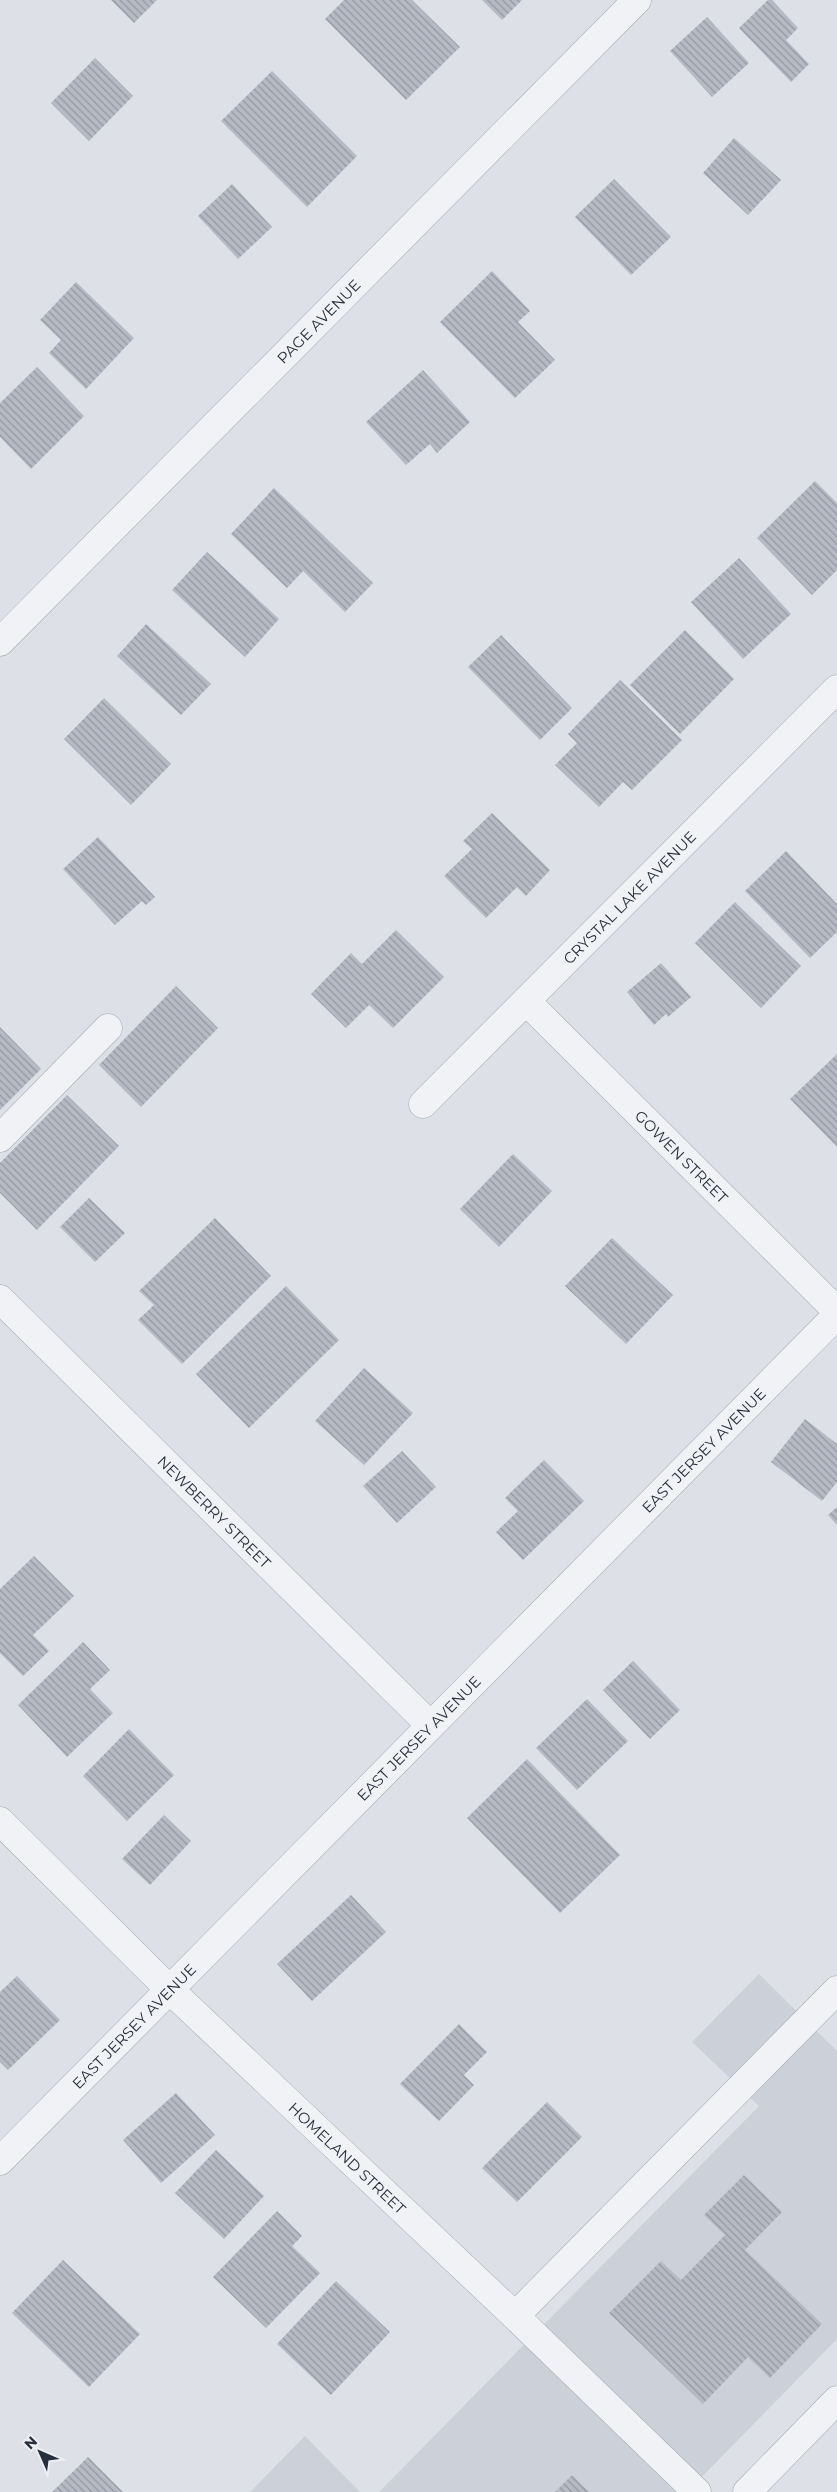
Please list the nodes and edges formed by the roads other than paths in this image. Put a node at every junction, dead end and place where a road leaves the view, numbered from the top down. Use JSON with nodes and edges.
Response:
{"nodes":[{"id":1,"x":637,"y":0,"type":"edge"},
{"id":2,"x":0,"y":642,"type":"edge"},
{"id":3,"x":837,"y":689,"type":"edge"},
{"id":4,"x":526,"y":1001,"type":"junction"},
{"id":5,"x":108,"y":1028,"type":"dead end"},
{"id":6,"x":422,"y":1104,"type":"dead end"},
{"id":7,"x":0,"y":1138,"type":"edge"},
{"id":8,"x":0,"y":1299,"type":"edge"},
{"id":9,"x":837,"y":1313,"type":"edge"},
{"id":10,"x":430,"y":1725,"type":"junction"},
{"id":11,"x":0,"y":1821,"type":"edge"},
{"id":12,"x":170,"y":1990,"type":"junction"},
{"id":13,"x":837,"y":1990,"type":"edge"},
{"id":14,"x":0,"y":2161,"type":"edge"},
{"id":15,"x":515,"y":2316,"type":"junction"},
{"id":16,"x":837,"y":2400,"type":"edge"},
{"id":17,"x":697,"y":2492,"type":"edge"},
{"id":18,"x":747,"y":2492,"type":"edge"}],
"edges":[{"from":1,"to":2,"type":"street","name":"PAGE AVENUE"},
{"from":3,"to":4,"type":"street","name":"CRYSTAL LAKE AVENUE"},
{"from":4,"to":6,"type":"street","name":"CRYSTAL LAKE AVENUE"},
{"from":4,"to":9,"type":"street","name":"GOWEN STREET"},
{"from":5,"to":7,"type":"street"},
{"from":8,"to":10,"type":"street","name":"NEWBERRY STREET"},
{"from":9,"to":10,"type":"street","name":"EAST JERSEY AVENUE"},
{"from":10,"to":12,"type":"street","name":"EAST JERSEY AVENUE"},
{"from":11,"to":12,"type":"street","name":"HOMELAND STREET"},
{"from":12,"to":14,"type":"street","name":"EAST JERSEY AVENUE"},
{"from":12,"to":15,"type":"street","name":"HOMELAND STREET"},
{"from":13,"to":15,"type":"street"},
{"from":15,"to":17,"type":"street","name":"HOMELAND STREET"},
{"from":16,"to":18,"type":"street"}]}
